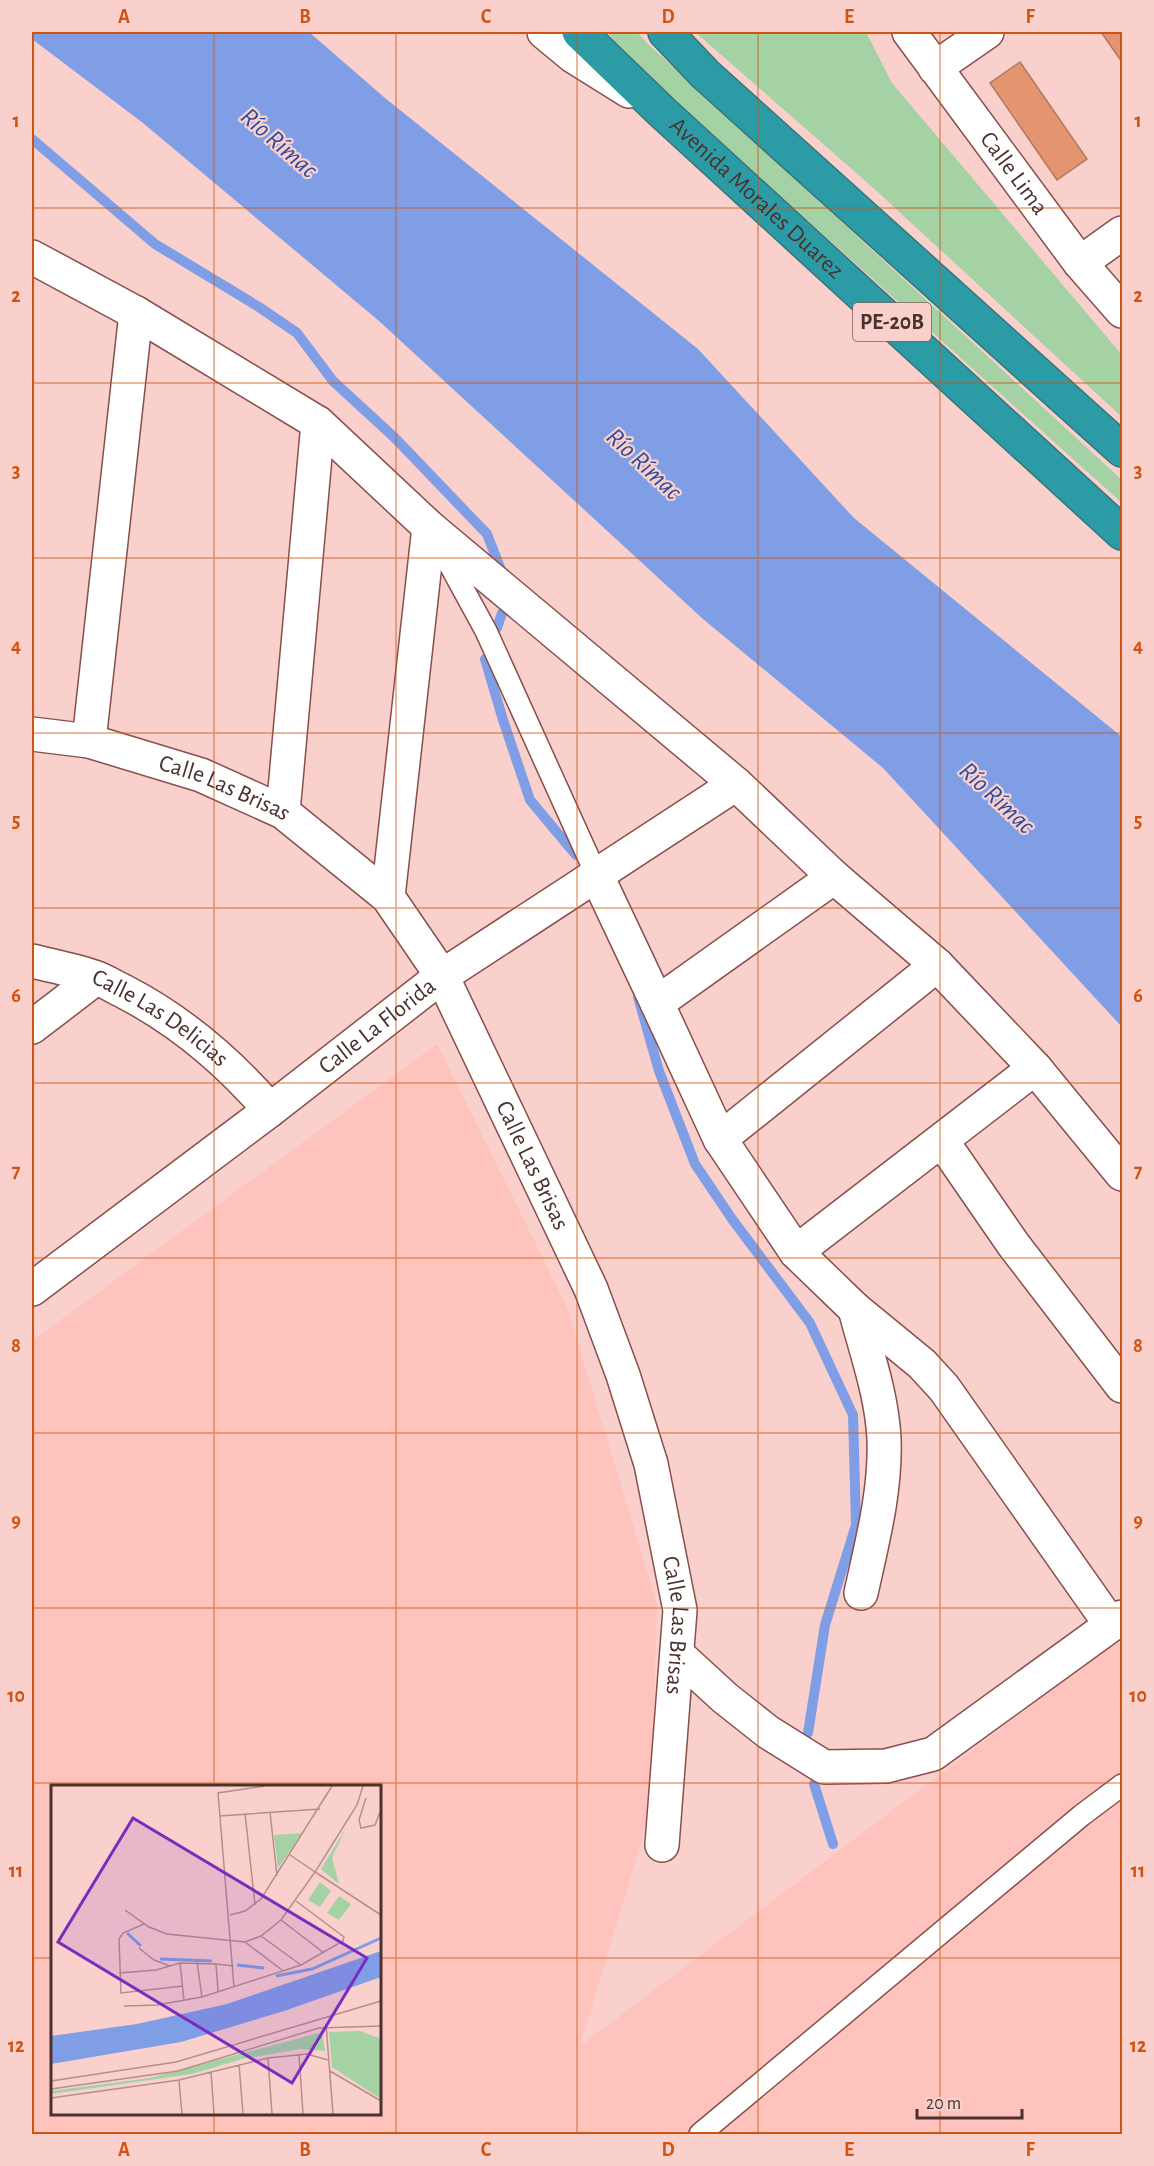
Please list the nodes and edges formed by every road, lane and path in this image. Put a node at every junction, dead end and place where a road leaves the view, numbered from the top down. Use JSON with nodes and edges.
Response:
{"nodes":[{"id":1,"x":544,"y":32,"type":"edge"},
{"id":2,"x":581,"y":32,"type":"edge"},
{"id":3,"x":665,"y":32,"type":"edge"},
{"id":4,"x":909,"y":32,"type":"edge"},
{"id":5,"x":987,"y":32,"type":"edge"},
{"id":6,"x":935,"y":68,"type":"junction"},
{"id":7,"x":661,"y":111,"type":"junction"},
{"id":8,"x":1122,"y":233,"type":"edge"},
{"id":9,"x":32,"y":258,"type":"edge"},
{"id":10,"x":1080,"y":263,"type":"junction"},
{"id":11,"x":1122,"y":311,"type":"edge"},
{"id":12,"x":136,"y":313,"type":"junction"},
{"id":13,"x":318,"y":423,"type":"junction"},
{"id":14,"x":1122,"y":450,"type":"edge"},
{"id":15,"x":429,"y":527,"type":"junction"},
{"id":16,"x":1122,"y":533,"type":"edge"},
{"id":17,"x":32,"y":734,"type":"edge"},
{"id":18,"x":89,"y":741,"type":"junction"},
{"id":19,"x":736,"y":784,"type":"junction"},
{"id":20,"x":284,"y":812,"type":"junction"},
{"id":21,"x":596,"y":874,"type":"junction"},
{"id":22,"x":834,"y":877,"type":"junction"},
{"id":23,"x":388,"y":897,"type":"junction"},
{"id":24,"x":32,"y":961,"type":"edge"},
{"id":25,"x":938,"y":965,"type":"junction"},
{"id":26,"x":442,"y":976,"type":"junction"},
{"id":27,"x":96,"y":978,"type":"junction"},
{"id":28,"x":657,"y":1003,"type":"junction"},
{"id":29,"x":32,"y":1027,"type":"edge"},
{"id":30,"x":1035,"y":1068,"type":"junction"},
{"id":31,"x":270,"y":1110,"type":"junction"},
{"id":32,"x":720,"y":1139,"type":"junction"},
{"id":33,"x":942,"y":1141,"type":"junction"},
{"id":34,"x":1122,"y":1174,"type":"edge"},
{"id":35,"x":796,"y":1252,"type":"junction"},
{"id":36,"x":32,"y":1289,"type":"edge"},
{"id":37,"x":855,"y":1309,"type":"junction"},
{"id":38,"x":1122,"y":1386,"type":"edge"},
{"id":39,"x":861,"y":1593,"type":"dead end"},
{"id":40,"x":1117,"y":1621,"type":"edge"},
{"id":41,"x":676,"y":1654,"type":"junction"},
{"id":42,"x":1122,"y":1785,"type":"edge"},
{"id":43,"x":662,"y":1845,"type":"dead end"},
{"id":44,"x":700,"y":2134,"type":"edge"}],
"edges":[{"from":1,"to":7,"type":"street"},
{"from":2,"to":7,"type":"highway","name":"Avenida Morales Duarez","number":"PE-20B"},
{"from":3,"to":14,"type":"highway","number":"PE-20B"},
{"from":4,"to":6,"type":"street","name":"Calle Lima"},
{"from":5,"to":6,"type":"street"},
{"from":6,"to":10,"type":"street","name":"Calle Lima"},
{"from":7,"to":16,"type":"highway","name":"Avenida Morales Duarez","number":"PE-20B"},
{"from":8,"to":10,"type":"street"},
{"from":9,"to":12,"type":"street"},
{"from":10,"to":11,"type":"street","name":"Calle Lima"},
{"from":12,"to":13,"type":"street"},
{"from":12,"to":18,"type":"street"},
{"from":13,"to":15,"type":"street"},
{"from":13,"to":20,"type":"street"},
{"from":15,"to":19,"type":"street"},
{"from":15,"to":21,"type":"lane"},
{"from":15,"to":23,"type":"street"},
{"from":17,"to":18,"type":"street","name":"Calle Las Brisas"},
{"from":18,"to":20,"type":"street","name":"Calle Las Brisas"},
{"from":19,"to":21,"type":"street","name":"Calle La Florida"},
{"from":19,"to":22,"type":"street"},
{"from":20,"to":23,"type":"street","name":"Calle Las Brisas"},
{"from":21,"to":26,"type":"street","name":"Calle La Florida"},
{"from":21,"to":28,"type":"street"},
{"from":22,"to":25,"type":"street"},
{"from":22,"to":28,"type":"street"},
{"from":23,"to":26,"type":"street","name":"Calle Las Brisas"},
{"from":24,"to":27,"type":"street","name":"Calle Las Delicias"},
{"from":25,"to":30,"type":"street"},
{"from":25,"to":32,"type":"street"},
{"from":26,"to":31,"type":"street","name":"Calle La Florida"},
{"from":26,"to":41,"type":"street","name":"Calle Las Brisas"},
{"from":27,"to":29,"type":"street"},
{"from":27,"to":31,"type":"street","name":"Calle Las Delicias"},
{"from":28,"to":32,"type":"street"},
{"from":30,"to":33,"type":"street"},
{"from":30,"to":34,"type":"street"},
{"from":31,"to":36,"type":"street","name":"Calle La Florida"},
{"from":32,"to":35,"type":"street"},
{"from":33,"to":35,"type":"street"},
{"from":33,"to":38,"type":"street"},
{"from":35,"to":37,"type":"street"},
{"from":37,"to":39,"type":"street"},
{"from":37,"to":40,"type":"street"},
{"from":40,"to":41,"type":"street"},
{"from":41,"to":43,"type":"street","name":"Calle Las Brisas"},
{"from":42,"to":44,"type":"lane"}]}
